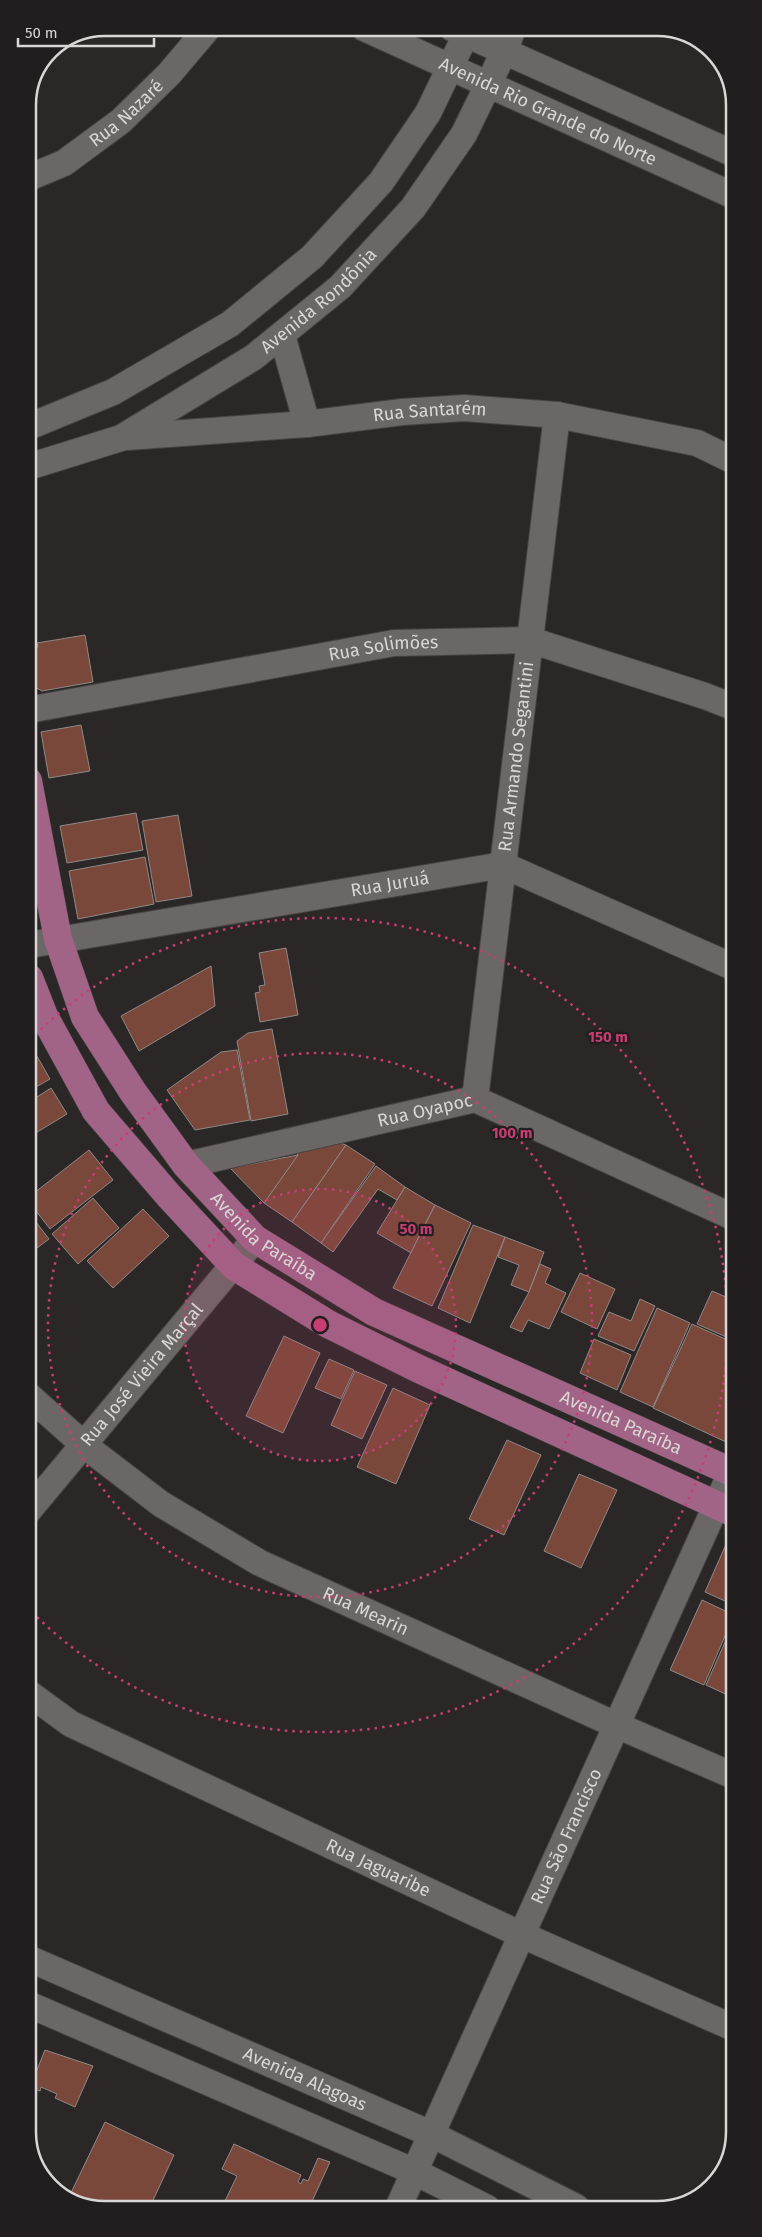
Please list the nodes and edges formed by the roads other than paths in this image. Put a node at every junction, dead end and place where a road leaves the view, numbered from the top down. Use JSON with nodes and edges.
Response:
{"nodes":[{"id":1,"x":201,"y":36,"type":"edge"},
{"id":2,"x":382,"y":36,"type":"edge"},
{"id":3,"x":461,"y":36,"type":"edge"},
{"id":4,"x":494,"y":36,"type":"edge"},
{"id":5,"x":509,"y":39,"type":"edge"},
{"id":6,"x":450,"y":67,"type":"junction"},
{"id":7,"x":488,"y":84,"type":"junction"},
{"id":8,"x":726,"y":150,"type":"edge"},
{"id":9,"x":36,"y":175,"type":"edge"},
{"id":10,"x":726,"y":192,"type":"edge"},
{"id":11,"x":282,"y":334,"type":"junction"},
{"id":12,"x":557,"y":415,"type":"junction"},
{"id":13,"x":36,"y":423,"type":"edge"},
{"id":14,"x":307,"y":424,"type":"junction"},
{"id":15,"x":121,"y":438,"type":"junction"},
{"id":16,"x":726,"y":457,"type":"edge"},
{"id":17,"x":36,"y":465,"type":"edge"},
{"id":18,"x":530,"y":640,"type":"junction"},
{"id":19,"x":726,"y":704,"type":"edge"},
{"id":20,"x":36,"y":709,"type":"edge"},
{"id":21,"x":36,"y":823,"type":"edge"},
{"id":22,"x":503,"y":865,"type":"junction"},
{"id":23,"x":58,"y":938,"type":"junction"},
{"id":24,"x":36,"y":943,"type":"edge"},
{"id":25,"x":726,"y":963,"type":"edge"},
{"id":26,"x":36,"y":996,"type":"edge"},
{"id":27,"x":475,"y":1099,"type":"junction"},
{"id":28,"x":186,"y":1164,"type":"junction"},
{"id":29,"x":726,"y":1214,"type":"edge"},
{"id":30,"x":255,"y":1239,"type":"junction"},
{"id":31,"x":234,"y":1266,"type":"junction"},
{"id":32,"x":464,"y":1352,"type":"junction"},
{"id":33,"x":450,"y":1383,"type":"junction"},
{"id":34,"x":36,"y":1402,"type":"edge"},
{"id":35,"x":84,"y":1445,"type":"junction"},
{"id":36,"x":726,"y":1467,"type":"edge"},
{"id":37,"x":36,"y":1502,"type":"edge"},
{"id":38,"x":725,"y":1509,"type":"edge"},
{"id":39,"x":36,"y":1698,"type":"edge"},
{"id":40,"x":616,"y":1725,"type":"junction"},
{"id":41,"x":726,"y":1773,"type":"edge"},
{"id":42,"x":522,"y":1935,"type":"junction"},
{"id":43,"x":36,"y":1962,"type":"edge"},
{"id":44,"x":36,"y":2008,"type":"edge"},
{"id":45,"x":726,"y":2024,"type":"edge"},
{"id":46,"x":431,"y":2134,"type":"junction"},
{"id":47,"x":414,"y":2172,"type":"junction"},
{"id":48,"x":401,"y":2201,"type":"edge"},
{"id":49,"x":473,"y":2201,"type":"edge"},
{"id":50,"x":564,"y":2201,"type":"edge"}],
"edges":[{"from":1,"to":9,"type":"street","name":"Rua Nazaré"},
{"from":2,"to":6,"type":"street","name":"Avenida Rio Grande do Norte"},
{"from":3,"to":6,"type":"street","name":"Avenida Rondônia"},
{"from":4,"to":5,"type":"street","name":"Avenida Rio Grande do Norte"},
{"from":5,"to":7,"type":"street","name":"Avenida Rondônia"},
{"from":5,"to":8,"type":"street","name":"Avenida Rio Grande do Norte"},
{"from":6,"to":7,"type":"street","name":"Avenida Rio Grande do Norte"},
{"from":6,"to":13,"type":"street","name":"Avenida Rondônia"},
{"from":7,"to":10,"type":"street","name":"Avenida Rio Grande do Norte"},
{"from":7,"to":11,"type":"street","name":"Avenida Rondônia"},
{"from":11,"to":14,"type":"street"},
{"from":11,"to":15,"type":"street","name":"Avenida Rondônia"},
{"from":12,"to":14,"type":"street","name":"Rua Santarém"},
{"from":12,"to":16,"type":"street","name":"Rua Santarém"},
{"from":12,"to":18,"type":"street","name":"Rua Armando Segantini"},
{"from":14,"to":15,"type":"street","name":"Rua Santarém"},
{"from":15,"to":17,"type":"street","name":"Avenida Rondônia"},
{"from":18,"to":19,"type":"street","name":"Rua Solimões"},
{"from":18,"to":20,"type":"street","name":"Rua Solimões"},
{"from":18,"to":22,"type":"street","name":"Rua Armando Segantini"},
{"from":21,"to":23,"type":"main road","name":"Avenida Paraíba"},
{"from":22,"to":23,"type":"street","name":"Rua Juruá"},
{"from":22,"to":25,"type":"street"},
{"from":22,"to":27,"type":"street","name":"Rua Armando Segantini"},
{"from":23,"to":24,"type":"street","name":"Rua Juruá"},
{"from":23,"to":28,"type":"main road","name":"Avenida Paraíba"},
{"from":26,"to":31,"type":"main road","name":"Avenida Paraíba"},
{"from":27,"to":28,"type":"street","name":"Rua Oyapoc"},
{"from":27,"to":29,"type":"street","name":"Rua Oyapoc"},
{"from":28,"to":30,"type":"main road","name":"Avenida Paraíba"},
{"from":30,"to":31,"type":"street","name":"Rua José Vieira Marçal"},
{"from":30,"to":32,"type":"main road","name":"Avenida Paraíba"},
{"from":31,"to":33,"type":"main road","name":"Avenida Paraíba"},
{"from":31,"to":35,"type":"street","name":"Rua José Vieira Marçal"},
{"from":32,"to":33,"type":"main road"},
{"from":32,"to":36,"type":"main road","name":"Avenida Paraíba"},
{"from":33,"to":38,"type":"main road","name":"Avenida Paraíba"},
{"from":34,"to":35,"type":"street","name":"Rua Mearin"},
{"from":35,"to":37,"type":"street","name":"Rua José Vieira Marçal"},
{"from":35,"to":40,"type":"street","name":"Rua Mearin"},
{"from":38,"to":40,"type":"street","name":"Rua São Francisco"},
{"from":39,"to":42,"type":"street","name":"Rua Jaguaribe"},
{"from":40,"to":41,"type":"street","name":"Rua Mearin"},
{"from":40,"to":42,"type":"street","name":"Rua São Francisco"},
{"from":42,"to":45,"type":"street","name":"Rua Jaguaribe"},
{"from":42,"to":46,"type":"street","name":"Rua São Francisco"},
{"from":43,"to":46,"type":"street","name":"Avenida Alagoas"},
{"from":44,"to":47,"type":"street"},
{"from":46,"to":47,"type":"street","name":"Rua São Francisco"},
{"from":46,"to":50,"type":"street","name":"Avenida Alagoas"},
{"from":47,"to":48,"type":"street","name":"Rua São Francisco"},
{"from":47,"to":49,"type":"street"}]}
